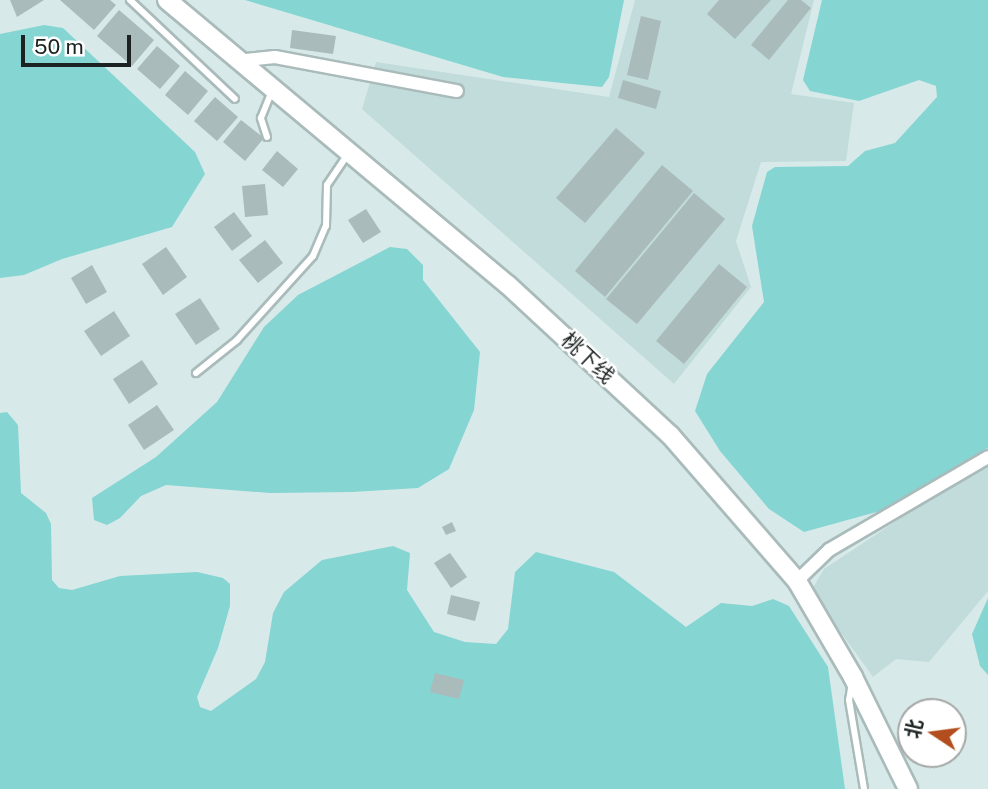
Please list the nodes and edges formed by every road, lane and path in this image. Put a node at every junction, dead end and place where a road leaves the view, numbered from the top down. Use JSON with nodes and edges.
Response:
{"nodes":[{"id":1,"x":130,"y":0,"type":"edge"},
{"id":2,"x":167,"y":3,"type":"edge"},
{"id":3,"x":236,"y":61,"type":"junction"},
{"id":4,"x":272,"y":91,"type":"junction"},
{"id":5,"x":457,"y":91,"type":"dead end"},
{"id":6,"x":235,"y":99,"type":"dead end"},
{"id":7,"x":267,"y":137,"type":"dead end"},
{"id":8,"x":349,"y":154,"type":"junction"},
{"id":9,"x":195,"y":373,"type":"dead end"},
{"id":10,"x":988,"y":457,"type":"edge"},
{"id":11,"x":797,"y":581,"type":"junction"},
{"id":12,"x":853,"y":677,"type":"junction"},
{"id":13,"x":864,"y":789,"type":"edge"},
{"id":14,"x":908,"y":789,"type":"edge"}],
"edges":[{"from":1,"to":6,"type":"lane"},
{"from":2,"to":3,"type":"main road","name":"桃下线"},
{"from":3,"to":4,"type":"main road","name":"桃下线"},
{"from":3,"to":5,"type":"street"},
{"from":4,"to":7,"type":"lane"},
{"from":4,"to":8,"type":"main road","name":"桃下线"},
{"from":8,"to":9,"type":"lane"},
{"from":8,"to":11,"type":"main road","name":"桃下线"},
{"from":10,"to":11,"type":"street"},
{"from":11,"to":12,"type":"main road","name":"桃下线"},
{"from":12,"to":13,"type":"lane"},
{"from":12,"to":14,"type":"main road","name":"桃下线"}]}
